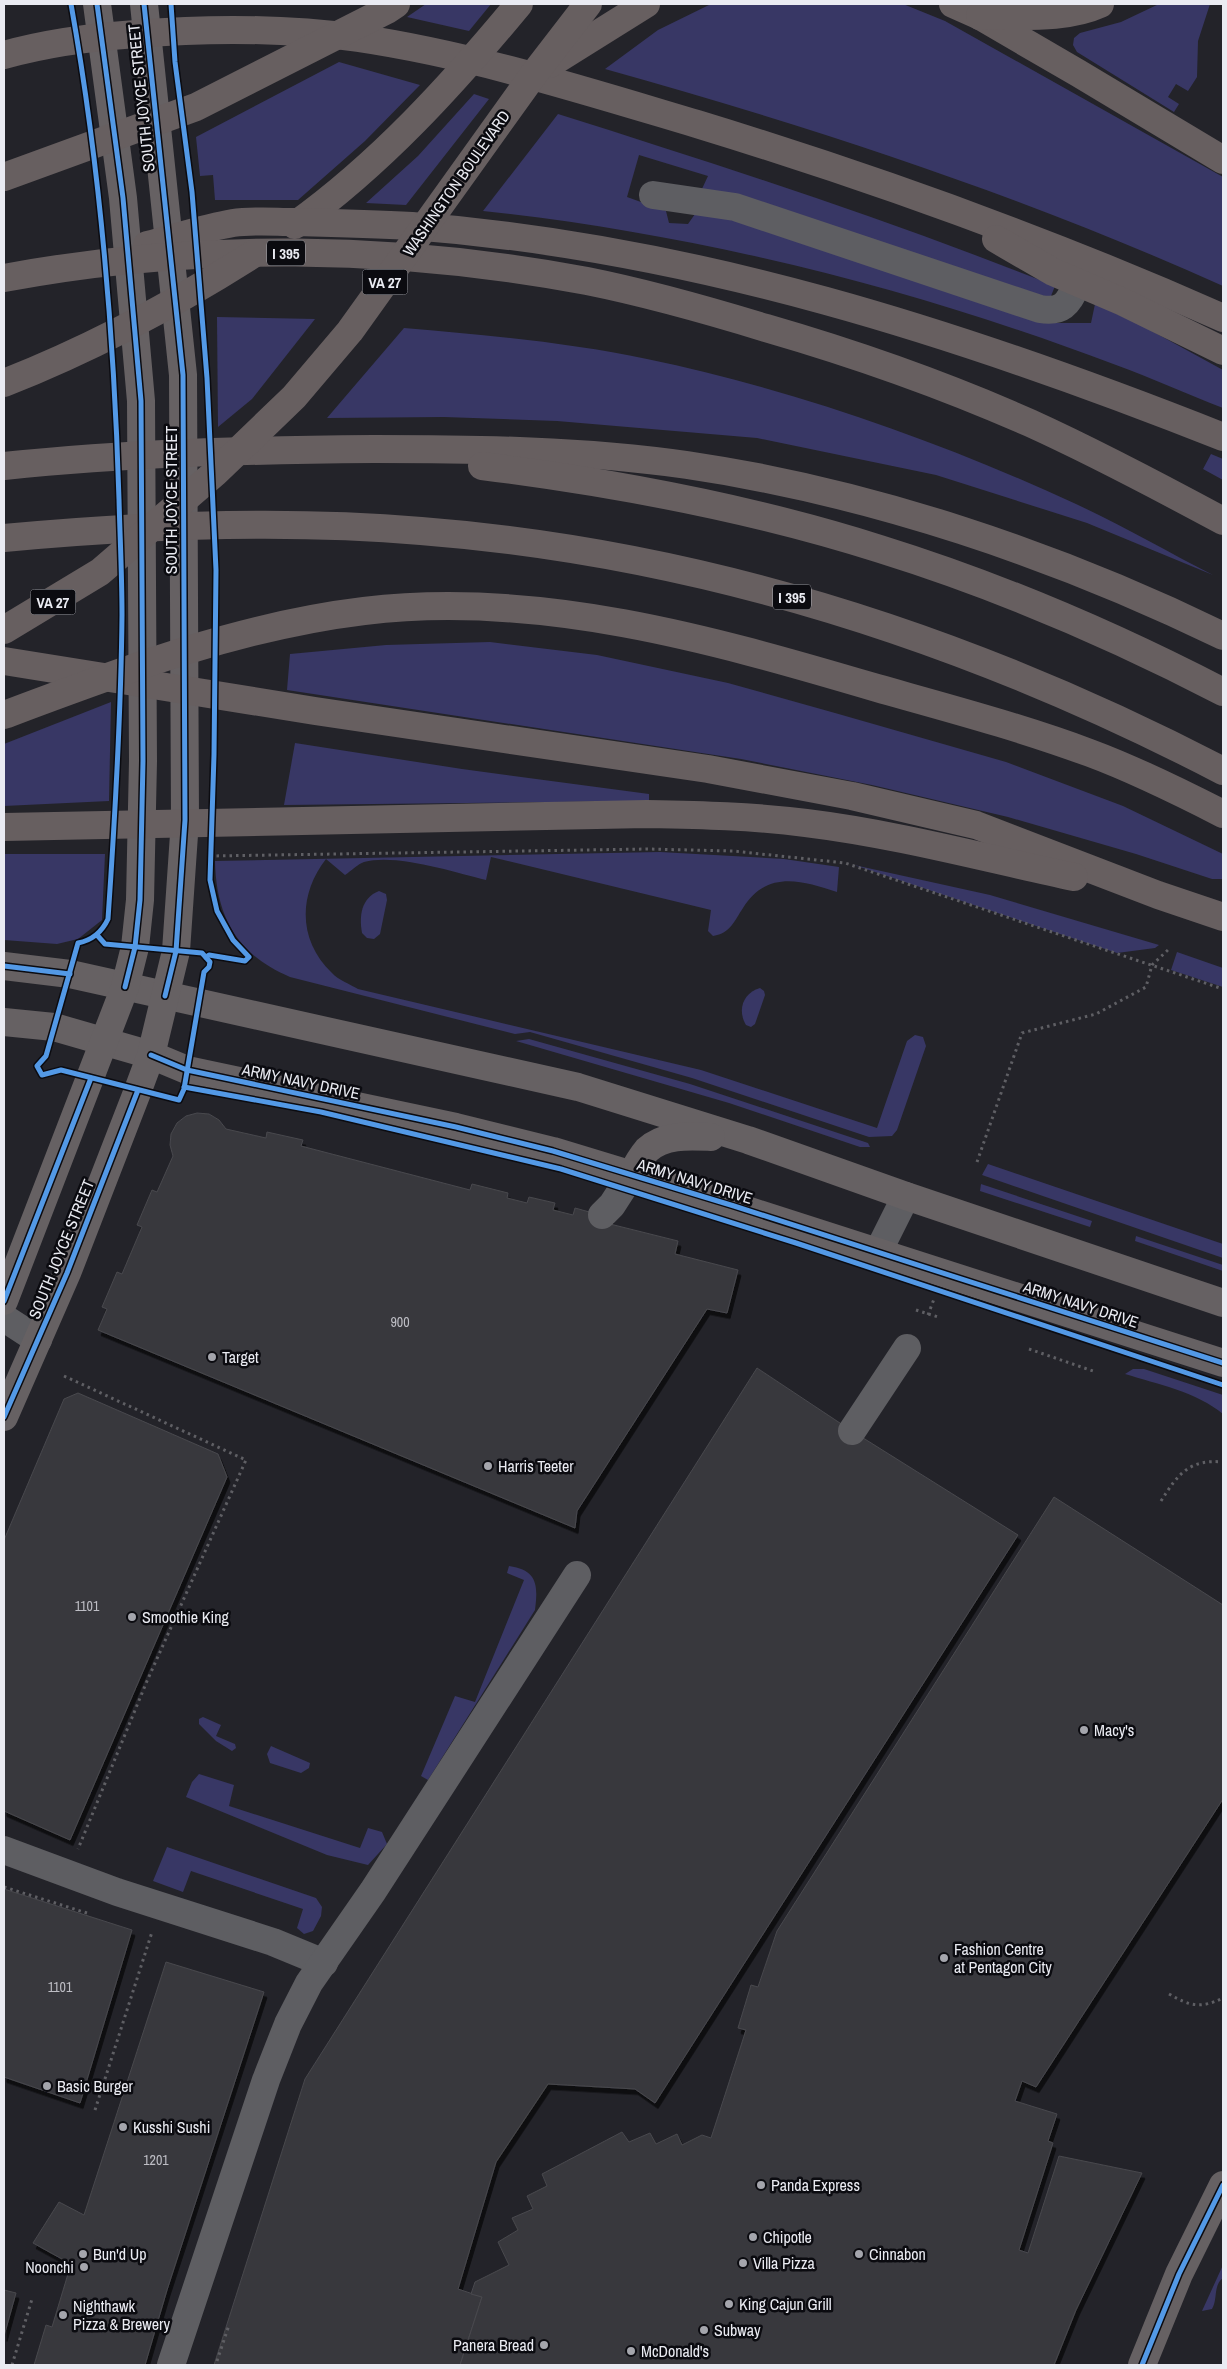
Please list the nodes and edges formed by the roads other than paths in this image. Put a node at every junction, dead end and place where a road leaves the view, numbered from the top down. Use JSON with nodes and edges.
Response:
{"nodes":[{"id":1,"x":97,"y":4,"type":"edge"},
{"id":2,"x":144,"y":4,"type":"edge"},
{"id":3,"x":396,"y":4,"type":"edge"},
{"id":4,"x":519,"y":4,"type":"edge"},
{"id":5,"x":588,"y":4,"type":"edge"},
{"id":6,"x":646,"y":4,"type":"edge"},
{"id":7,"x":954,"y":4,"type":"edge"},
{"id":8,"x":1100,"y":4,"type":"edge"},
{"id":9,"x":980,"y":16,"type":"junction"},
{"id":10,"x":4,"y":55,"type":"edge"},
{"id":11,"x":534,"y":74,"type":"junction"},
{"id":12,"x":1223,"y":160,"type":"edge"},
{"id":13,"x":4,"y":178,"type":"edge"},
{"id":14,"x":653,"y":195,"type":"dead end"},
{"id":15,"x":926,"y":198,"type":"junction"},
{"id":16,"x":48,"y":270,"type":"junction"},
{"id":17,"x":4,"y":278,"type":"edge"},
{"id":18,"x":1078,"y":283,"type":"junction"},
{"id":19,"x":1223,"y":318,"type":"edge"},
{"id":20,"x":1223,"y":351,"type":"edge"},
{"id":21,"x":4,"y":383,"type":"edge"},
{"id":22,"x":1223,"y":437,"type":"edge"},
{"id":23,"x":324,"y":450,"type":"junction"},
{"id":24,"x":4,"y":466,"type":"edge"},
{"id":25,"x":1223,"y":521,"type":"edge"},
{"id":26,"x":4,"y":538,"type":"edge"},
{"id":27,"x":4,"y":630,"type":"edge"},
{"id":28,"x":1223,"y":636,"type":"edge"},
{"id":29,"x":4,"y":660,"type":"edge"},
{"id":30,"x":1223,"y":692,"type":"edge"},
{"id":31,"x":4,"y":715,"type":"edge"},
{"id":32,"x":1223,"y":771,"type":"edge"},
{"id":33,"x":1223,"y":814,"type":"edge"},
{"id":34,"x":4,"y":827,"type":"edge"},
{"id":35,"x":1158,"y":895,"type":"junction"},
{"id":36,"x":1223,"y":917,"type":"edge"},
{"id":37,"x":4,"y":966,"type":"edge"},
{"id":38,"x":125,"y":987,"type":"junction"},
{"id":39,"x":165,"y":996,"type":"junction"},
{"id":40,"x":4,"y":1022,"type":"edge"},
{"id":41,"x":105,"y":1042,"type":"junction"},
{"id":42,"x":151,"y":1055,"type":"junction"},
{"id":43,"x":748,"y":1140,"type":"junction"},
{"id":44,"x":632,"y":1174,"type":"junction"},
{"id":45,"x":906,"y":1196,"type":"junction"},
{"id":46,"x":602,"y":1215,"type":"dead end"},
{"id":47,"x":878,"y":1252,"type":"junction"},
{"id":48,"x":4,"y":1301,"type":"edge"},
{"id":49,"x":1223,"y":1303,"type":"edge"},
{"id":50,"x":4,"y":1318,"type":"edge"},
{"id":51,"x":38,"y":1340,"type":"junction"},
{"id":52,"x":907,"y":1348,"type":"dead end"},
{"id":53,"x":1223,"y":1363,"type":"edge"},
{"id":54,"x":4,"y":1417,"type":"edge"},
{"id":55,"x":852,"y":1431,"type":"dead end"},
{"id":56,"x":577,"y":1575,"type":"dead end"},
{"id":57,"x":4,"y":1850,"type":"edge"},
{"id":58,"x":324,"y":1963,"type":"junction"},
{"id":59,"x":1223,"y":2185,"type":"edge"},
{"id":60,"x":171,"y":2365,"type":"edge"},
{"id":61,"x":1142,"y":2365,"type":"edge"}],
"edges":[{"from":1,"to":38,"type":"main road","name":"SOUTH JOYCE STREET"},
{"from":2,"to":39,"type":"main road","name":"SOUTH JOYCE STREET"},
{"from":3,"to":13,"type":"highway"},
{"from":4,"to":21,"type":"highway"},
{"from":5,"to":11,"type":"highway","name":"WASHINGTON BOULEVARD","number":"VA 27"},
{"from":6,"to":11,"type":"highway"},
{"from":7,"to":9,"type":"highway"},
{"from":8,"to":9,"type":"highway"},
{"from":9,"to":12,"type":"highway"},
{"from":10,"to":15,"type":"highway"},
{"from":11,"to":27,"type":"highway","name":"WASHINGTON BOULEVARD","number":"VA 27"},
{"from":14,"to":18,"type":"lane"},
{"from":15,"to":18,"type":"highway"},
{"from":15,"to":19,"type":"highway"},
{"from":16,"to":17,"type":"highway","number":"I 395"},
{"from":16,"to":22,"type":"highway"},
{"from":16,"to":25,"type":"highway","number":"I 395"},
{"from":18,"to":20,"type":"highway"},
{"from":23,"to":24,"type":"highway"},
{"from":23,"to":28,"type":"highway"},
{"from":23,"to":30,"type":"highway"},
{"from":26,"to":32,"type":"highway","number":"I 395"},
{"from":29,"to":35,"type":"highway"},
{"from":31,"to":33,"type":"highway"},
{"from":34,"to":35,"type":"highway"},
{"from":35,"to":36,"type":"highway"},
{"from":37,"to":38,"type":"main road"},
{"from":38,"to":39,"type":"main road"},
{"from":38,"to":41,"type":"main road","name":"SOUTH JOYCE STREET"},
{"from":39,"to":42,"type":"main road","name":"SOUTH JOYCE STREET"},
{"from":39,"to":43,"type":"main road"},
{"from":40,"to":41,"type":"main road","name":"ARMY NAVY DRIVE"},
{"from":41,"to":42,"type":"main road","name":"ARMY NAVY DRIVE"},
{"from":41,"to":48,"type":"main road","name":"SOUTH JOYCE STREET"},
{"from":42,"to":44,"type":"main road","name":"ARMY NAVY DRIVE"},
{"from":42,"to":51,"type":"main road","name":"SOUTH JOYCE STREET"},
{"from":43,"to":44,"type":"main road"},
{"from":43,"to":45,"type":"main road"},
{"from":44,"to":46,"type":"lane"},
{"from":44,"to":47,"type":"main road","name":"ARMY NAVY DRIVE"},
{"from":45,"to":47,"type":"lane"},
{"from":45,"to":49,"type":"main road"},
{"from":47,"to":53,"type":"main road","name":"ARMY NAVY DRIVE"},
{"from":50,"to":51,"type":"lane"},
{"from":51,"to":54,"type":"main road","name":"SOUTH JOYCE STREET"},
{"from":52,"to":55,"type":"lane"},
{"from":56,"to":58,"type":"lane"},
{"from":57,"to":58,"type":"lane"},
{"from":58,"to":60,"type":"lane"},
{"from":59,"to":61,"type":"main road"}]}
